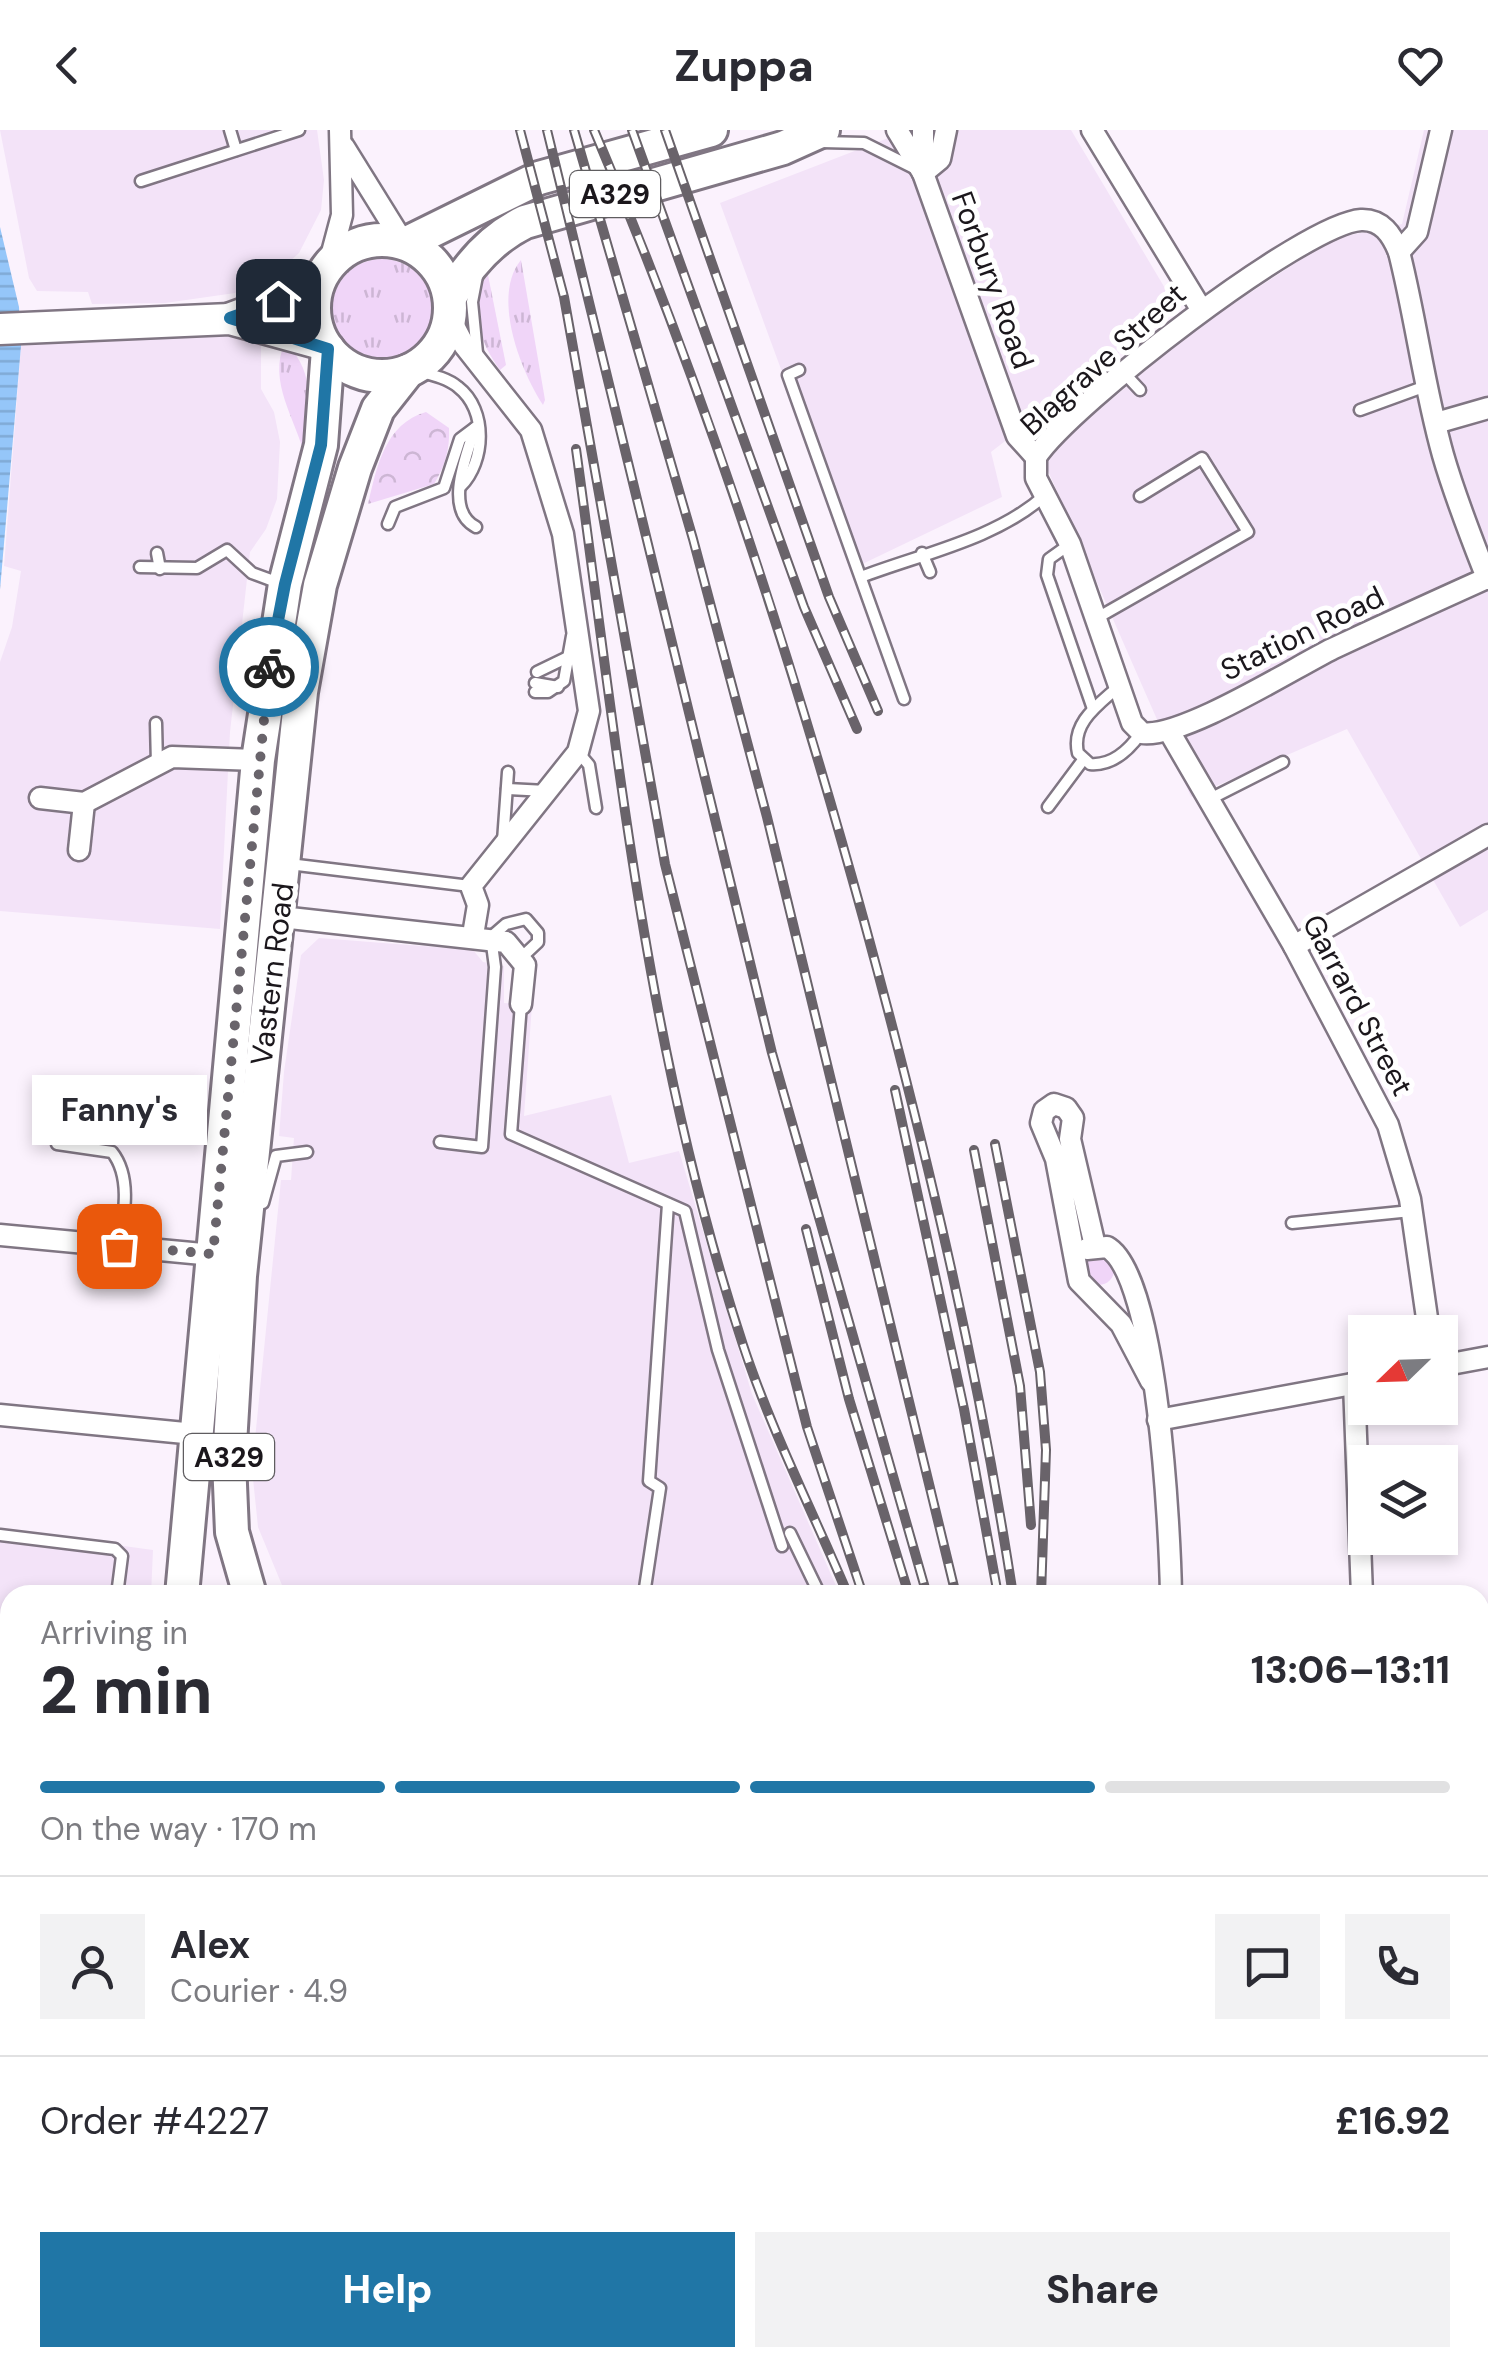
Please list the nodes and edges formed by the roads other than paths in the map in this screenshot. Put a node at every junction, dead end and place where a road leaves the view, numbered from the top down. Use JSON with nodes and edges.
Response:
{"nodes":[{"id":1,"x":230,"y":130,"type":"edge"},
{"id":2,"x":299,"y":130,"type":"edge"},
{"id":3,"x":711,"y":130,"type":"edge"},
{"id":4,"x":897,"y":130,"type":"edge"},
{"id":5,"x":923,"y":130,"type":"edge"},
{"id":6,"x":946,"y":130,"type":"edge"},
{"id":7,"x":1441,"y":130,"type":"edge"},
{"id":8,"x":815,"y":135,"type":"edge"},
{"id":9,"x":1104,"y":137,"type":"edge"},
{"id":10,"x":342,"y":138,"type":"edge"},
{"id":11,"x":236,"y":150,"type":"junction"},
{"id":12,"x":923,"y":172,"type":"junction"},
{"id":13,"x":141,"y":181,"type":"dead end"},
{"id":14,"x":405,"y":242,"type":"junction"},
{"id":15,"x":1399,"y":252,"type":"junction"},
{"id":16,"x":480,"y":255,"type":"junction"},
{"id":17,"x":326,"y":269,"type":"junction"},
{"id":18,"x":450,"y":307,"type":"junction"},
{"id":19,"x":1202,"y":309,"type":"junction"},
{"id":20,"x":230,"y":318,"type":"junction"},
{"id":21,"x":10,"y":328,"type":"edge"},
{"id":22,"x":326,"y":347,"type":"junction"},
{"id":23,"x":478,"y":359,"type":"junction"},
{"id":24,"x":411,"y":370,"type":"junction"},
{"id":25,"x":796,"y":380,"type":"dead end"},
{"id":26,"x":1426,"y":386,"type":"junction"},
{"id":27,"x":1488,"y":408,"type":"edge"},
{"id":28,"x":1360,"y":410,"type":"dead end"},
{"id":29,"x":1436,"y":423,"type":"junction"},
{"id":30,"x":476,"y":427,"type":"junction"},
{"id":31,"x":1036,"y":456,"type":"junction"},
{"id":32,"x":1044,"y":496,"type":"junction"},
{"id":33,"x":1140,"y":496,"type":"dead end"},
{"id":34,"x":388,"y":524,"type":"dead end"},
{"id":35,"x":476,"y":527,"type":"dead end"},
{"id":36,"x":1070,"y":544,"type":"junction"},
{"id":37,"x":157,"y":553,"type":"dead end"},
{"id":38,"x":922,"y":553,"type":"junction"},
{"id":39,"x":140,"y":567,"type":"dead end"},
{"id":40,"x":160,"y":569,"type":"junction"},
{"id":41,"x":930,"y":572,"type":"dead end"},
{"id":42,"x":861,"y":576,"type":"junction"},
{"id":43,"x":1488,"y":578,"type":"edge"},
{"id":44,"x":285,"y":584,"type":"junction"},
{"id":45,"x":1097,"y":618,"type":"junction"},
{"id":46,"x":574,"y":624,"type":"junction"},
{"id":47,"x":568,"y":657,"type":"junction"},
{"id":48,"x":1119,"y":686,"type":"junction"},
{"id":49,"x":904,"y":699,"type":"dead end"},
{"id":50,"x":1094,"y":709,"type":"junction"},
{"id":51,"x":156,"y":723,"type":"dead end"},
{"id":52,"x":1169,"y":731,"type":"junction"},
{"id":53,"x":1142,"y":733,"type":"junction"},
{"id":54,"x":578,"y":752,"type":"junction"},
{"id":55,"x":258,"y":760,"type":"junction"},
{"id":56,"x":1083,"y":760,"type":"junction"},
{"id":57,"x":1284,"y":762,"type":"dead end"},
{"id":58,"x":157,"y":764,"type":"junction"},
{"id":59,"x":508,"y":772,"type":"dead end"},
{"id":60,"x":507,"y":788,"type":"junction"},
{"id":61,"x":546,"y":791,"type":"junction"},
{"id":62,"x":40,"y":798,"type":"dead end"},
{"id":63,"x":1207,"y":800,"type":"junction"},
{"id":64,"x":84,"y":803,"type":"junction"},
{"id":65,"x":596,"y":808,"type":"dead end"},
{"id":66,"x":1048,"y":808,"type":"dead end"},
{"id":67,"x":1488,"y":835,"type":"edge"},
{"id":68,"x":79,"y":850,"type":"dead end"},
{"id":69,"x":502,"y":850,"type":"junction"},
{"id":70,"x":250,"y":860,"type":"junction"},
{"id":71,"x":284,"y":864,"type":"junction"},
{"id":72,"x":472,"y":886,"type":"junction"},
{"id":73,"x":281,"y":917,"type":"junction"},
{"id":74,"x":482,"y":936,"type":"junction"},
{"id":75,"x":1294,"y":946,"type":"junction"},
{"id":76,"x":522,"y":957,"type":"junction"},
{"id":77,"x":521,"y":1004,"type":"joint"},
{"id":78,"x":440,"y":1142,"type":"dead end"},
{"id":79,"x":58,"y":1144,"type":"dead end"},
{"id":80,"x":307,"y":1152,"type":"dead end"},
{"id":81,"x":668,"y":1204,"type":"junction"},
{"id":82,"x":1412,"y":1211,"type":"junction"},
{"id":83,"x":261,"y":1217,"type":"dead end"},
{"id":84,"x":1292,"y":1222,"type":"dead end"},
{"id":85,"x":0,"y":1235,"type":"edge"},
{"id":86,"x":258,"y":1236,"type":"dead end"},
{"id":87,"x":119,"y":1246,"type":"junction"},
{"id":88,"x":1095,"y":1246,"type":"junction"},
{"id":89,"x":213,"y":1254,"type":"junction"},
{"id":90,"x":1076,"y":1265,"type":"junction"},
{"id":91,"x":1123,"y":1272,"type":"junction"},
{"id":92,"x":1092,"y":1291,"type":"junction"},
{"id":93,"x":1427,"y":1315,"type":"edge"},
{"id":94,"x":239,"y":1316,"type":"junction"},
{"id":95,"x":1488,"y":1357,"type":"edge"},
{"id":96,"x":1458,"y":1363,"type":"edge"},
{"id":97,"x":1151,"y":1381,"type":"junction"},
{"id":98,"x":1348,"y":1384,"type":"edge"},
{"id":99,"x":0,"y":1415,"type":"edge"},
{"id":100,"x":1158,"y":1420,"type":"junction"},
{"id":101,"x":195,"y":1434,"type":"junction"},
{"id":102,"x":790,"y":1533,"type":"dead end"},
{"id":103,"x":0,"y":1535,"type":"edge"},
{"id":104,"x":782,"y":1546,"type":"dead end"},
{"id":105,"x":1362,"y":1555,"type":"edge"},
{"id":106,"x":118,"y":1585,"type":"edge"},
{"id":107,"x":183,"y":1585,"type":"edge"},
{"id":108,"x":246,"y":1585,"type":"edge"},
{"id":109,"x":645,"y":1585,"type":"edge"},
{"id":110,"x":815,"y":1585,"type":"edge"},
{"id":111,"x":1168,"y":1585,"type":"edge"},
{"id":112,"x":1362,"y":1585,"type":"edge"}],
"edges":[{"from":1,"to":11,"type":"lane"},
{"from":2,"to":11,"type":"lane"},
{"from":3,"to":14,"type":"main road","number":"A329"},
{"from":4,"to":12,"type":"street","name":"Forbury Road"},
{"from":5,"to":12,"type":"street","name":"Forbury Road"},
{"from":6,"to":12,"type":"street"},
{"from":7,"to":15,"type":"street"},
{"from":8,"to":12,"type":"lane"},
{"from":8,"to":16,"type":"main road","number":"A329"},
{"from":9,"to":19,"type":"street"},
{"from":10,"to":14,"type":"street"},
{"from":10,"to":17,"type":"street"},
{"from":11,"to":13,"type":"lane"},
{"from":12,"to":31,"type":"street","name":"Forbury Road"},
{"from":14,"to":17,"type":"main road"},
{"from":14,"to":18,"type":"main road"},
{"from":15,"to":19,"type":"street","name":"Blagrave Street"},
{"from":15,"to":26,"type":"street"},
{"from":16,"to":18,"type":"main road","number":"A329"},
{"from":16,"to":23,"type":"lane"},
{"from":17,"to":20,"type":"main road"},
{"from":17,"to":22,"type":"main road"},
{"from":18,"to":23,"type":"street"},
{"from":18,"to":24,"type":"main road"},
{"from":19,"to":31,"type":"street","name":"Blagrave Street"},
{"from":20,"to":21,"type":"main road"},
{"from":20,"to":22,"type":"main road"},
{"from":22,"to":24,"type":"main road"},
{"from":22,"to":44,"type":"main road","name":"Vastern Road","number":"A329"},
{"from":23,"to":46,"type":"street"},
{"from":24,"to":30,"type":"lane"},
{"from":24,"to":71,"type":"main road","name":"Vastern Road","number":"A329"},
{"from":25,"to":42,"type":"lane"},
{"from":26,"to":28,"type":"lane"},
{"from":26,"to":29,"type":"street"},
{"from":27,"to":29,"type":"street"},
{"from":29,"to":43,"type":"street"},
{"from":30,"to":34,"type":"lane"},
{"from":30,"to":35,"type":"lane"},
{"from":31,"to":32,"type":"street","name":"Blagrave Street"},
{"from":32,"to":36,"type":"street","name":"Blagrave Street"},
{"from":32,"to":38,"type":"lane"},
{"from":33,"to":45,"type":"lane"},
{"from":36,"to":45,"type":"street","name":"Blagrave Street"},
{"from":36,"to":50,"type":"lane"},
{"from":37,"to":40,"type":"lane"},
{"from":38,"to":41,"type":"lane"},
{"from":38,"to":42,"type":"lane"},
{"from":39,"to":40,"type":"lane"},
{"from":40,"to":44,"type":"lane"},
{"from":42,"to":49,"type":"lane"},
{"from":43,"to":52,"type":"street","name":"Station Road"},
{"from":44,"to":55,"type":"main road","name":"Vastern Road","number":"A329"},
{"from":45,"to":48,"type":"street","name":"Blagrave Street"},
{"from":46,"to":47,"type":"lane"},
{"from":46,"to":54,"type":"street"},
{"from":47,"to":47,"type":"lane"},
{"from":48,"to":50,"type":"lane"},
{"from":48,"to":53,"type":"street","name":"Blagrave Street"},
{"from":50,"to":56,"type":"lane"},
{"from":51,"to":58,"type":"lane"},
{"from":52,"to":53,"type":"street","name":"Station Road"},
{"from":52,"to":63,"type":"street","name":"Garrard Street"},
{"from":53,"to":56,"type":"lane"},
{"from":54,"to":61,"type":"street"},
{"from":54,"to":65,"type":"lane"},
{"from":55,"to":58,"type":"street"},
{"from":55,"to":70,"type":"main road","name":"Vastern Road","number":"A329"},
{"from":56,"to":66,"type":"lane"},
{"from":57,"to":63,"type":"lane"},
{"from":58,"to":64,"type":"street"},
{"from":59,"to":60,"type":"lane"},
{"from":60,"to":61,"type":"lane"},
{"from":60,"to":69,"type":"lane"},
{"from":61,"to":69,"type":"street"},
{"from":62,"to":64,"type":"street"},
{"from":63,"to":75,"type":"street","name":"Garrard Street"},
{"from":64,"to":68,"type":"street"},
{"from":67,"to":75,"type":"street"},
{"from":69,"to":72,"type":"street"},
{"from":70,"to":71,"type":"lane"},
{"from":70,"to":89,"type":"main road","name":"Vastern Road","number":"A329"},
{"from":71,"to":72,"type":"lane"},
{"from":71,"to":73,"type":"main road","name":"Vastern Road","number":"A329"},
{"from":72,"to":74,"type":"street"},
{"from":73,"to":74,"type":"street"},
{"from":73,"to":94,"type":"main road","name":"Vastern Road","number":"A329"},
{"from":74,"to":76,"type":"street"},
{"from":74,"to":76,"type":"lane"},
{"from":74,"to":78,"type":"lane"},
{"from":75,"to":82,"type":"street","name":"Garrard Street"},
{"from":76,"to":77,"type":"street"},
{"from":77,"to":81,"type":"lane"},
{"from":79,"to":87,"type":"lane"},
{"from":80,"to":83,"type":"lane"},
{"from":81,"to":104,"type":"lane"},
{"from":81,"to":109,"type":"lane"},
{"from":82,"to":84,"type":"lane"},
{"from":82,"to":93,"type":"street","name":"Garrard Street"},
{"from":85,"to":87,"type":"street"},
{"from":86,"to":94,"type":"lane"},
{"from":87,"to":89,"type":"street"},
{"from":88,"to":90,"type":"street"},
{"from":88,"to":90,"type":"street"},
{"from":88,"to":91,"type":"street"},
{"from":89,"to":101,"type":"main road","name":"Vastern Road","number":"A329"},
{"from":90,"to":92,"type":"street"},
{"from":91,"to":92,"type":"street"},
{"from":91,"to":97,"type":"street"},
{"from":92,"to":97,"type":"street"},
{"from":94,"to":108,"type":"main road","name":"Vastern Road","number":"A329"},
{"from":95,"to":96,"type":"street"},
{"from":97,"to":100,"type":"street"},
{"from":98,"to":100,"type":"street"},
{"from":99,"to":101,"type":"street"},
{"from":100,"to":111,"type":"street"},
{"from":101,"to":107,"type":"main road","name":"Vastern Road","number":"A329"},
{"from":102,"to":110,"type":"lane"},
{"from":103,"to":106,"type":"lane"},
{"from":105,"to":112,"type":"street"}]}
